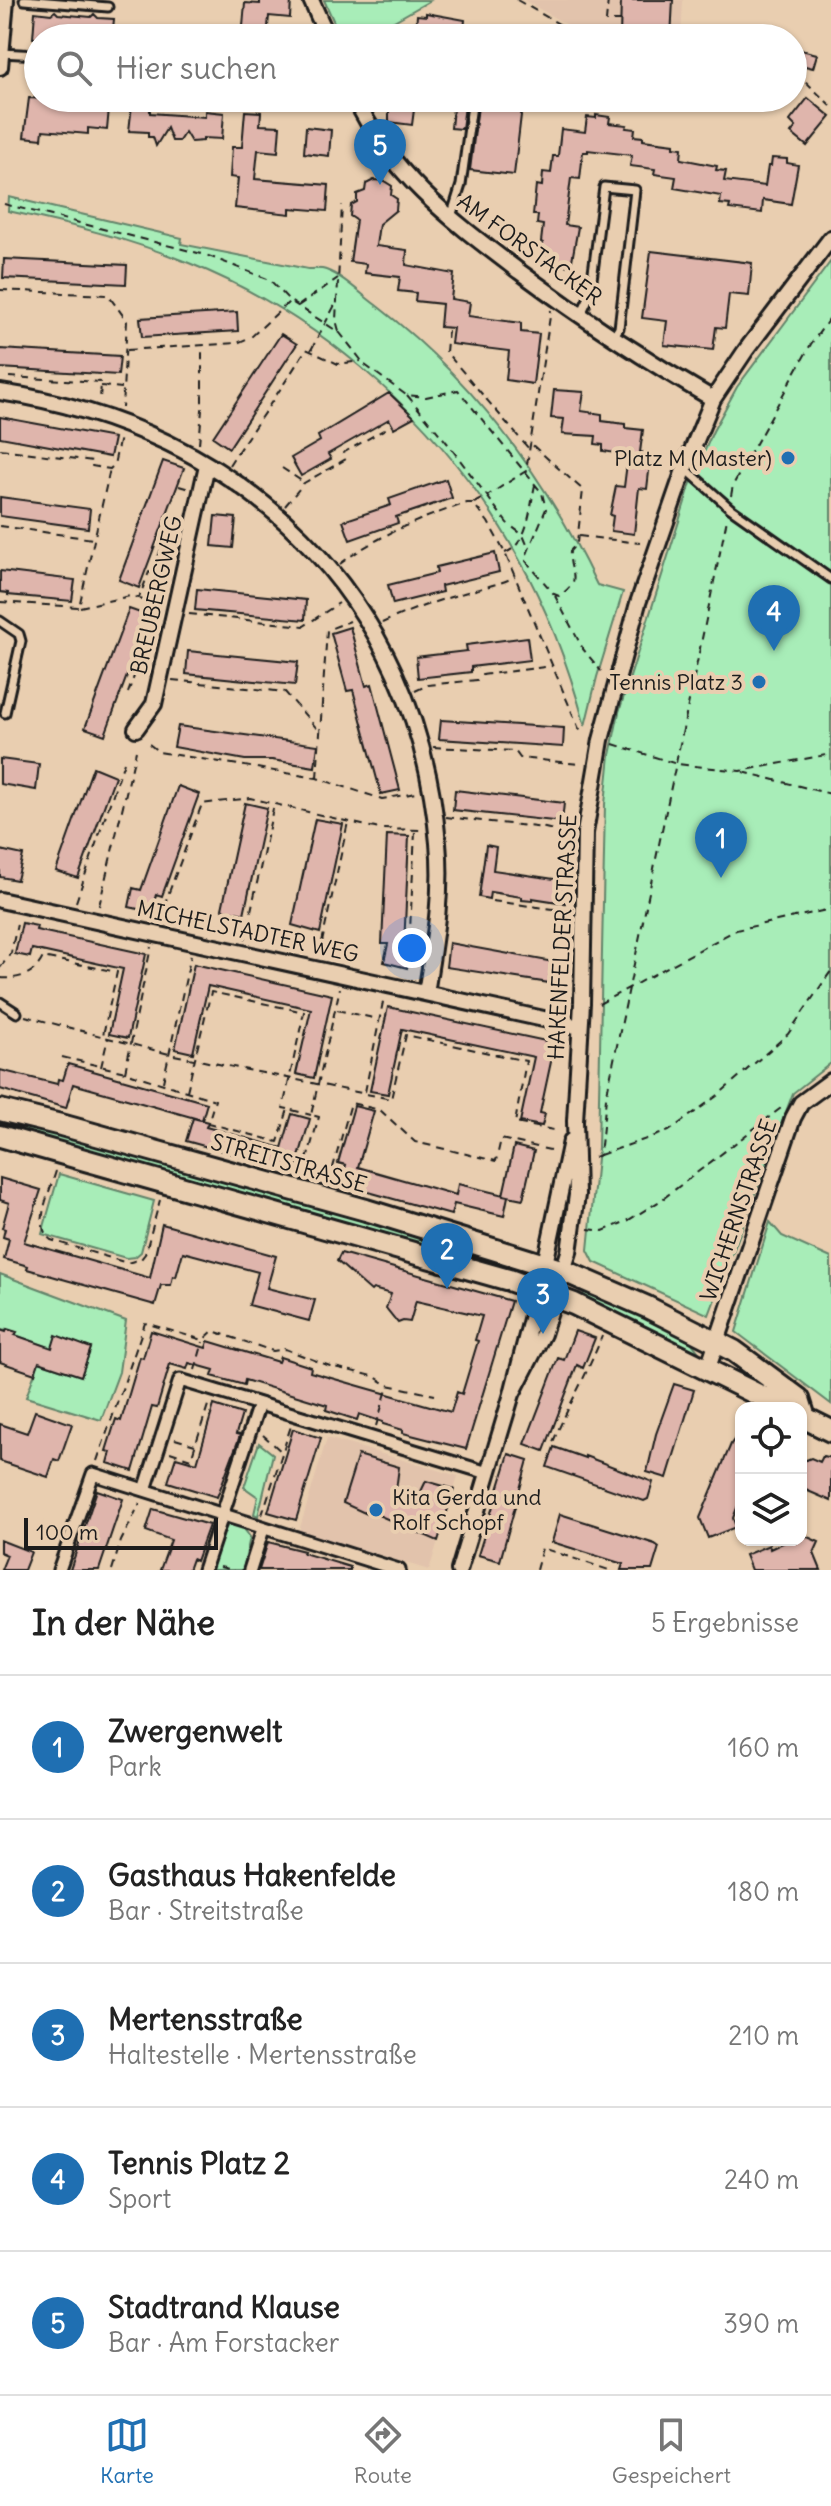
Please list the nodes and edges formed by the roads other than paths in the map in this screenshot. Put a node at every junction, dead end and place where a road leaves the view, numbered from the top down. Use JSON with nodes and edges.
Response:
{"nodes":[{"id":1,"x":24,"y":0,"type":"edge"},
{"id":2,"x":311,"y":0,"type":"edge"},
{"id":3,"x":108,"y":7,"type":"dead end"},
{"id":4,"x":4,"y":9,"type":"edge"},
{"id":5,"x":322,"y":24,"type":"edge"},
{"id":6,"x":24,"y":57,"type":"edge"},
{"id":7,"x":1,"y":60,"type":"edge"},
{"id":8,"x":363,"y":112,"type":"edge"},
{"id":9,"x":471,"y":112,"type":"edge"},
{"id":10,"x":450,"y":219,"type":"junction"},
{"id":11,"x":831,"y":238,"type":"edge"},
{"id":12,"x":581,"y":315,"type":"junction"},
{"id":13,"x":614,"y":336,"type":"junction"},
{"id":14,"x":0,"y":392,"type":"edge"},
{"id":15,"x":713,"y":399,"type":"junction"},
{"id":16,"x":207,"y":465,"type":"junction"},
{"id":17,"x":685,"y":467,"type":"junction"},
{"id":18,"x":831,"y":579,"type":"edge"},
{"id":19,"x":0,"y":621,"type":"edge"},
{"id":20,"x":5,"y":713,"type":"dead end"},
{"id":21,"x":136,"y":729,"type":"dead end"},
{"id":22,"x":0,"y":900,"type":"edge"},
{"id":23,"x":426,"y":993,"type":"junction"},
{"id":24,"x":0,"y":1002,"type":"edge"},
{"id":25,"x":17,"y":1013,"type":"road end"},
{"id":26,"x":580,"y":1027,"type":"junction"},
{"id":27,"x":831,"y":1081,"type":"edge"},
{"id":28,"x":0,"y":1110,"type":"edge"},
{"id":29,"x":575,"y":1121,"type":"junction"},
{"id":30,"x":0,"y":1136,"type":"edge"},
{"id":31,"x":554,"y":1268,"type":"junction"},
{"id":32,"x":547,"y":1293,"type":"junction"},
{"id":33,"x":718,"y":1342,"type":"junction"},
{"id":34,"x":708,"y":1368,"type":"junction"},
{"id":35,"x":773,"y":1402,"type":"edge"},
{"id":36,"x":800,"y":1402,"type":"edge"},
{"id":37,"x":259,"y":1404,"type":"junction"},
{"id":38,"x":807,"y":1419,"type":"edge"},
{"id":39,"x":831,"y":1431,"type":"edge"},
{"id":40,"x":488,"y":1473,"type":"junction"},
{"id":41,"x":145,"y":1490,"type":"junction"},
{"id":42,"x":222,"y":1516,"type":"junction"},
{"id":43,"x":260,"y":1528,"type":"junction"},
{"id":44,"x":205,"y":1567,"type":"edge"},
{"id":45,"x":59,"y":1570,"type":"edge"},
{"id":46,"x":250,"y":1570,"type":"edge"},
{"id":47,"x":399,"y":1570,"type":"edge"},
{"id":48,"x":459,"y":1570,"type":"edge"}],
"edges":[{"from":1,"to":3,"type":"lane"},
{"from":2,"to":5,"type":"street"},
{"from":4,"to":7,"type":"street"},
{"from":6,"to":7,"type":"lane"},
{"from":8,"to":10,"type":"street","name":"AM FORSTACKER"},
{"from":9,"to":10,"type":"lane"},
{"from":10,"to":12,"type":"street","name":"AM FORSTACKER"},
{"from":11,"to":15,"type":"street","name":"HAKENFELDER STRASSE"},
{"from":12,"to":13,"type":"street","name":"AM FORSTACKER"},
{"from":12,"to":13,"type":"lane"},
{"from":13,"to":15,"type":"street","name":"AM FORSTACKER"},
{"from":14,"to":16,"type":"street"},
{"from":15,"to":17,"type":"street","name":"HAKENFELDER STRASSE"},
{"from":16,"to":21,"type":"street","name":"BREUBERGWEG"},
{"from":16,"to":23,"type":"street"},
{"from":17,"to":18,"type":"lane"},
{"from":17,"to":26,"type":"street","name":"HAKENFELDER STRASSE"},
{"from":19,"to":20,"type":"lane"},
{"from":22,"to":23,"type":"street","name":"MICHELSTADTER WEG"},
{"from":23,"to":26,"type":"street","name":"MICHELSTADTER WEG"},
{"from":24,"to":25,"type":"lane"},
{"from":26,"to":29,"type":"street","name":"HAKENFELDER STRASSE"},
{"from":27,"to":33,"type":"street","name":"WICHERNSTRASSE"},
{"from":28,"to":31,"type":"main road","name":"STREITSTRASSE"},
{"from":29,"to":31,"type":"street","name":"HAKENFELDER STRASSE"},
{"from":29,"to":31,"type":"street","name":"HAKENFELDER STRASSE"},
{"from":30,"to":32,"type":"main road"},
{"from":31,"to":32,"type":"street"},
{"from":31,"to":33,"type":"main road","name":"STREITSTRASSE"},
{"from":32,"to":34,"type":"main road"},
{"from":32,"to":40,"type":"street"},
{"from":33,"to":34,"type":"street","name":"WICHERNSTRASSE"},
{"from":33,"to":36,"type":"main road","name":"STREITSTRASSE"},
{"from":34,"to":35,"type":"main road"},
{"from":37,"to":40,"type":"street"},
{"from":37,"to":41,"type":"street"},
{"from":37,"to":42,"type":"street"},
{"from":38,"to":39,"type":"main road"},
{"from":40,"to":48,"type":"street"},
{"from":41,"to":42,"type":"street"},
{"from":41,"to":45,"type":"street"},
{"from":42,"to":43,"type":"street"},
{"from":42,"to":44,"type":"street"},
{"from":43,"to":46,"type":"street"},
{"from":43,"to":47,"type":"street"}]}
